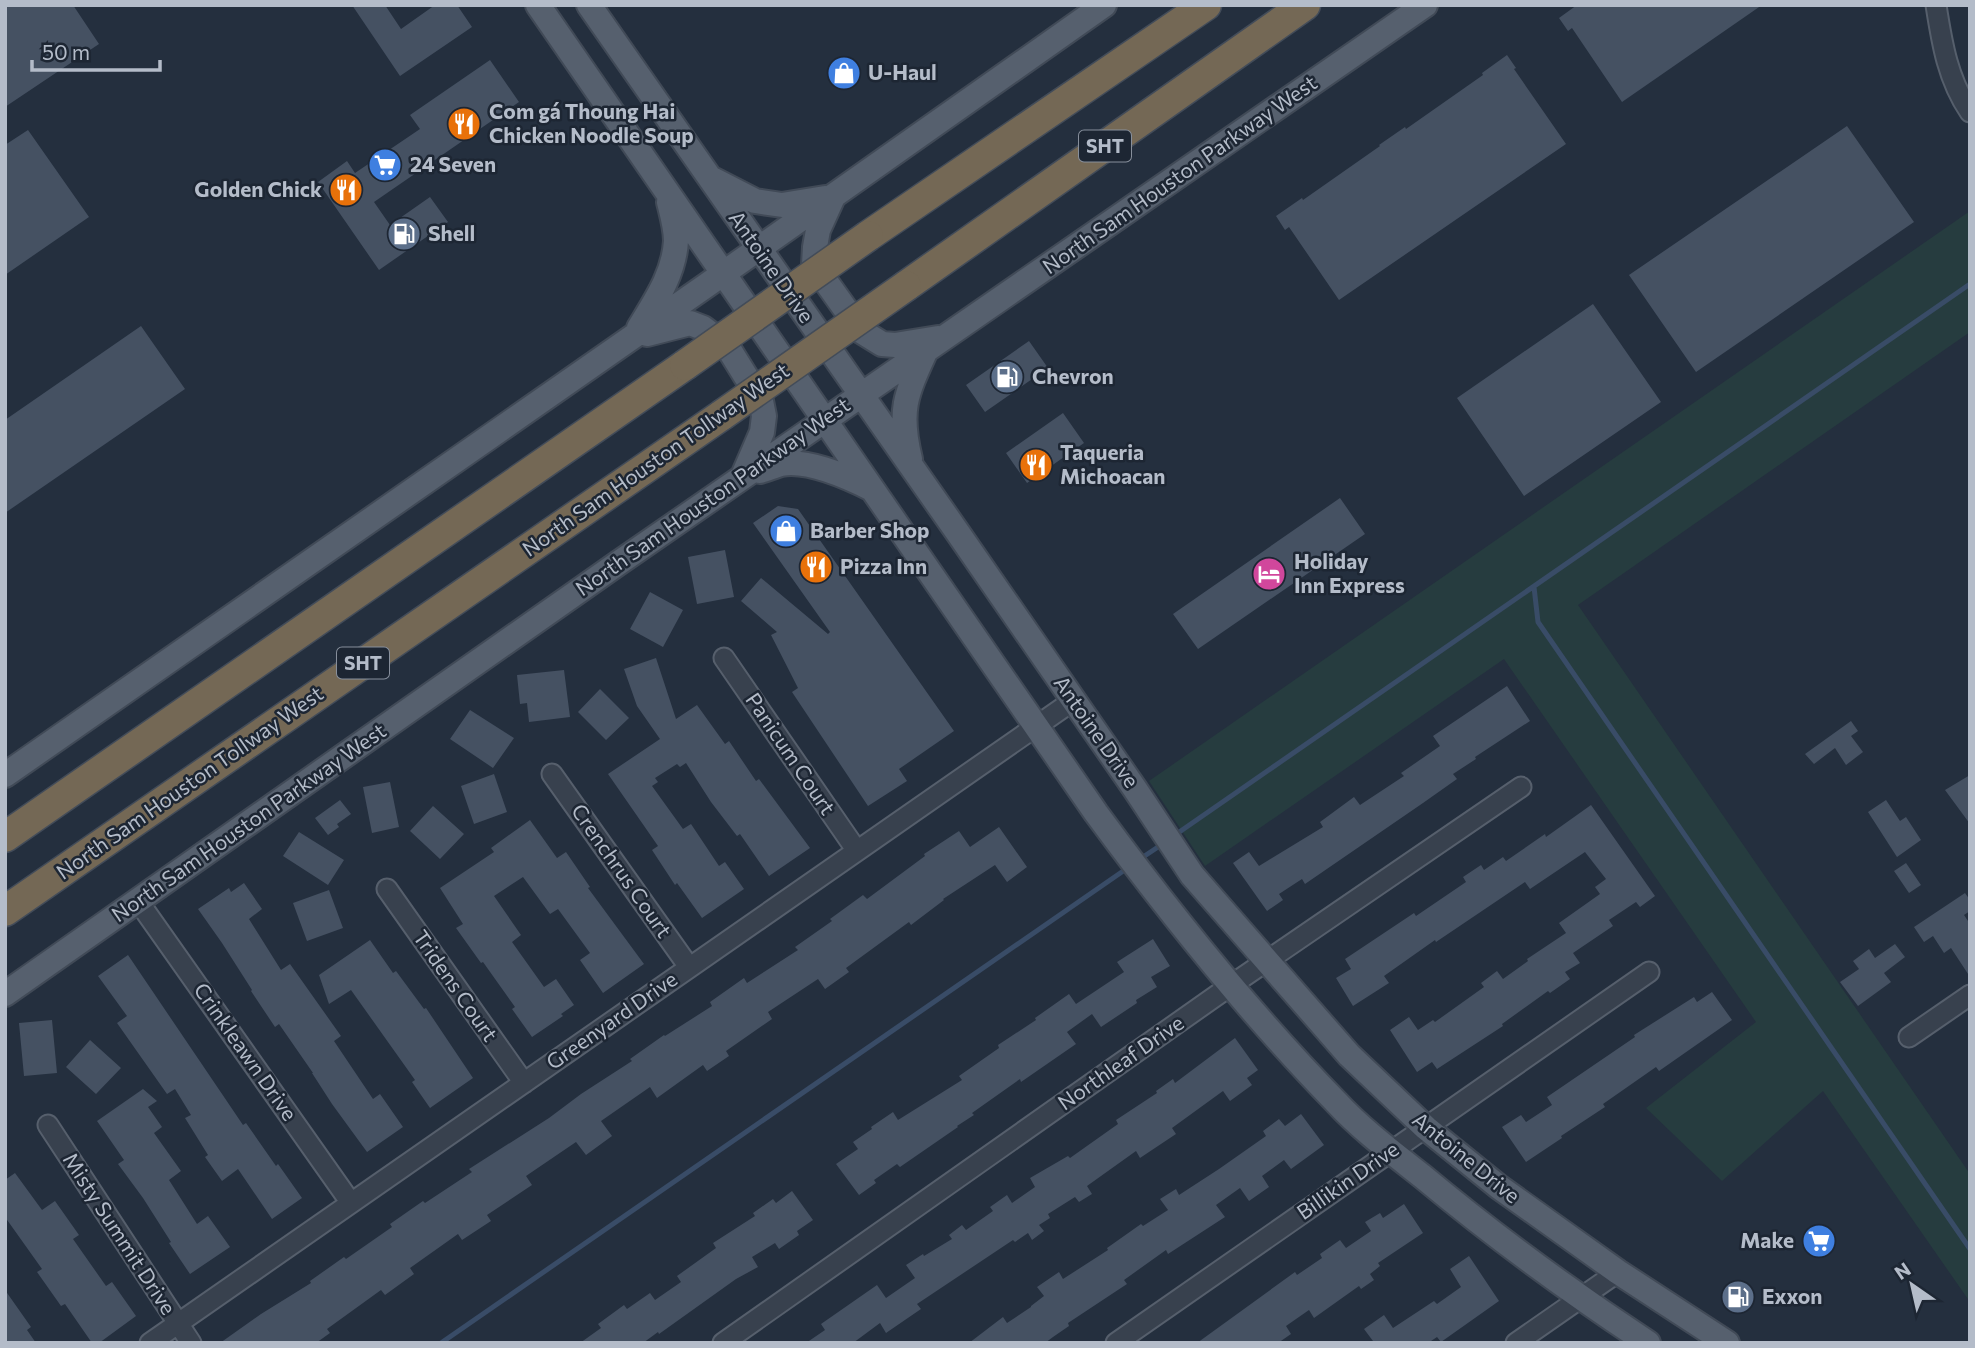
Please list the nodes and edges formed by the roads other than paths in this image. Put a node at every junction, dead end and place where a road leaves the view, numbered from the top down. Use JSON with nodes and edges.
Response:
{"nodes":[{"id":1,"x":589,"y":5,"type":"edge"},
{"id":2,"x":1104,"y":5,"type":"edge"},
{"id":3,"x":1206,"y":5,"type":"edge"},
{"id":4,"x":1305,"y":5,"type":"edge"},
{"id":5,"x":1425,"y":5,"type":"edge"},
{"id":6,"x":1936,"y":5,"type":"edge"},
{"id":7,"x":539,"y":6,"type":"edge"},
{"id":8,"x":1970,"y":113,"type":"edge"},
{"id":9,"x":708,"y":176,"type":"junction"},
{"id":10,"x":666,"y":190,"type":"junction"},
{"id":11,"x":833,"y":197,"type":"junction"},
{"id":12,"x":759,"y":249,"type":"junction"},
{"id":13,"x":724,"y":273,"type":"junction"},
{"id":14,"x":633,"y":337,"type":"junction"},
{"id":15,"x":935,"y":344,"type":"junction"},
{"id":16,"x":861,"y":395,"type":"junction"},
{"id":17,"x":825,"y":420,"type":"junction"},
{"id":18,"x":913,"y":470,"type":"junction"},
{"id":19,"x":743,"y":477,"type":"junction"},
{"id":20,"x":873,"y":489,"type":"junction"},
{"id":21,"x":724,"y":658,"type":"dead end"},
{"id":22,"x":1074,"y":700,"type":"junction"},
{"id":23,"x":1036,"y":726,"type":"junction"},
{"id":24,"x":552,"y":774,"type":"dead end"},
{"id":25,"x":5,"y":775,"type":"edge"},
{"id":26,"x":1521,"y":787,"type":"dead end"},
{"id":27,"x":5,"y":837,"type":"edge"},
{"id":28,"x":857,"y":851,"type":"junction"},
{"id":29,"x":387,"y":889,"type":"dead end"},
{"id":30,"x":138,"y":901,"type":"junction"},
{"id":31,"x":5,"y":911,"type":"edge"},
{"id":32,"x":1267,"y":961,"type":"junction"},
{"id":33,"x":690,"y":967,"type":"junction"},
{"id":34,"x":1649,"y":972,"type":"dead end"},
{"id":35,"x":1230,"y":986,"type":"junction"},
{"id":36,"x":5,"y":994,"type":"edge"},
{"id":37,"x":1970,"y":995,"type":"edge"},
{"id":38,"x":1909,"y":1037,"type":"dead end"},
{"id":39,"x":524,"y":1083,"type":"junction"},
{"id":40,"x":48,"y":1125,"type":"dead end"},
{"id":41,"x":1426,"y":1128,"type":"junction"},
{"id":42,"x":1391,"y":1151,"type":"junction"},
{"id":43,"x":351,"y":1203,"type":"junction"},
{"id":44,"x":1618,"y":1272,"type":"junction"},
{"id":45,"x":1580,"y":1298,"type":"junction"},
{"id":46,"x":178,"y":1323,"type":"junction"},
{"id":47,"x":726,"y":1342,"type":"edge"},
{"id":48,"x":150,"y":1343,"type":"edge"},
{"id":49,"x":191,"y":1343,"type":"edge"},
{"id":50,"x":1116,"y":1343,"type":"edge"},
{"id":51,"x":1516,"y":1343,"type":"edge"},
{"id":52,"x":1648,"y":1343,"type":"edge"},
{"id":53,"x":1727,"y":1343,"type":"edge"}],
"edges":[{"from":1,"to":9,"type":"main road","name":"Antoine Drive"},
{"from":2,"to":11,"type":"main road"},
{"from":3,"to":27,"type":"highway","number":"SHT","bridge":true},
{"from":4,"to":31,"type":"highway","name":"North Sam Houston Tollway West","number":"SHT","bridge":true},
{"from":5,"to":15,"type":"main road","name":"North Sam Houston Parkway West"},
{"from":6,"to":8,"type":"street"},
{"from":7,"to":10,"type":"main road","name":"Antoine Drive"},
{"from":9,"to":11,"type":"main road"},
{"from":9,"to":12,"type":"main road","name":"Antoine Drive"},
{"from":10,"to":13,"type":"main road","name":"Antoine Drive"},
{"from":10,"to":14,"type":"main road"},
{"from":11,"to":12,"type":"main road"},
{"from":11,"to":15,"type":"main road"},
{"from":12,"to":13,"type":"main road"},
{"from":12,"to":16,"type":"main road","name":"Antoine Drive"},
{"from":13,"to":14,"type":"main road"},
{"from":13,"to":17,"type":"main road","name":"Antoine Drive"},
{"from":14,"to":19,"type":"main road"},
{"from":14,"to":25,"type":"main road"},
{"from":15,"to":16,"type":"main road","name":"North Sam Houston Parkway West"},
{"from":15,"to":18,"type":"main road"},
{"from":16,"to":17,"type":"main road","name":"North Sam Houston Parkway West"},
{"from":16,"to":18,"type":"main road","name":"Antoine Drive"},
{"from":17,"to":19,"type":"main road","name":"North Sam Houston Parkway West"},
{"from":17,"to":20,"type":"main road","name":"Antoine Drive"},
{"from":18,"to":22,"type":"main road","name":"Antoine Drive"},
{"from":19,"to":20,"type":"main road"},
{"from":19,"to":30,"type":"main road","name":"North Sam Houston Parkway West"},
{"from":20,"to":23,"type":"main road","name":"Antoine Drive"},
{"from":21,"to":28,"type":"street","name":"Panicum Court"},
{"from":22,"to":23,"type":"street","name":"Greenyard Drive"},
{"from":22,"to":32,"type":"main road","name":"Antoine Drive"},
{"from":23,"to":28,"type":"street","name":"Greenyard Drive"},
{"from":23,"to":35,"type":"main road","name":"Antoine Drive"},
{"from":24,"to":33,"type":"street","name":"Crenchrus Court"},
{"from":26,"to":32,"type":"street","name":"Northleaf Drive"},
{"from":28,"to":33,"type":"street","name":"Greenyard Drive"},
{"from":29,"to":39,"type":"street","name":"Tridens Court"},
{"from":30,"to":36,"type":"main road","name":"North Sam Houston Parkway West"},
{"from":30,"to":43,"type":"street","name":"Crinkleawn Drive"},
{"from":32,"to":35,"type":"street","name":"Northleaf Drive"},
{"from":32,"to":41,"type":"main road","name":"Antoine Drive"},
{"from":33,"to":39,"type":"street","name":"Greenyard Drive"},
{"from":34,"to":41,"type":"street","name":"Billikin Drive"},
{"from":35,"to":42,"type":"main road","name":"Antoine Drive"},
{"from":35,"to":47,"type":"street","name":"Northleaf Drive"},
{"from":37,"to":38,"type":"street"},
{"from":39,"to":43,"type":"street","name":"Greenyard Drive"},
{"from":40,"to":46,"type":"street","name":"Misty Summit Drive"},
{"from":41,"to":42,"type":"street","name":"Billikin Drive"},
{"from":41,"to":44,"type":"main road","name":"Antoine Drive"},
{"from":42,"to":45,"type":"main road","name":"Antoine Drive"},
{"from":42,"to":50,"type":"street","name":"Billikin Drive"},
{"from":43,"to":46,"type":"street","name":"Greenyard Drive"},
{"from":44,"to":45,"type":"street"},
{"from":44,"to":53,"type":"main road","name":"Antoine Drive"},
{"from":45,"to":51,"type":"street"},
{"from":45,"to":52,"type":"main road","name":"Antoine Drive"},
{"from":46,"to":48,"type":"street","name":"Greenyard Drive"},
{"from":46,"to":49,"type":"street","name":"Misty Summit Drive"}]}
